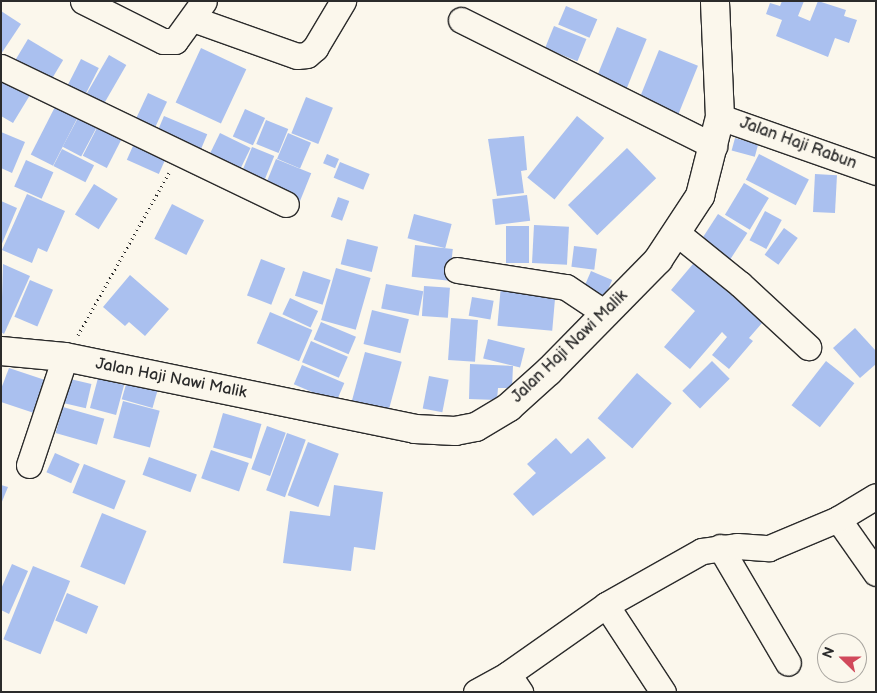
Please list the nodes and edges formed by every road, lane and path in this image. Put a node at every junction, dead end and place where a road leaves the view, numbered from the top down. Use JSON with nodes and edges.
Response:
{"nodes":[{"id":1,"x":83,"y":1,"type":"edge"},
{"id":2,"x":342,"y":1,"type":"edge"},
{"id":3,"x":715,"y":1,"type":"edge"},
{"id":4,"x":199,"y":10,"type":"edge"},
{"id":5,"x":460,"y":20,"type":"dead end"},
{"id":6,"x":1,"y":67,"type":"edge"},
{"id":7,"x":720,"y":117,"type":"junction"},
{"id":8,"x":714,"y":146,"type":"junction"},
{"id":9,"x":181,"y":152,"type":"junction"},
{"id":10,"x":876,"y":172,"type":"edge"},
{"id":11,"x":286,"y":204,"type":"dead end"},
{"id":12,"x":678,"y":234,"type":"junction"},
{"id":13,"x":457,"y":270,"type":"dead end"},
{"id":14,"x":605,"y":314,"type":"junction"},
{"id":15,"x":808,"y":347,"type":"dead end"},
{"id":16,"x":1,"y":351,"type":"edge"},
{"id":17,"x":65,"y":357,"type":"junction"},
{"id":18,"x":29,"y":465,"type":"dead end"},
{"id":19,"x":876,"y":496,"type":"edge"},
{"id":20,"x":838,"y":519,"type":"junction"},
{"id":21,"x":720,"y":547,"type":"junction"},
{"id":22,"x":876,"y":573,"type":"edge"},
{"id":23,"x":606,"y":605,"type":"junction"},
{"id":24,"x":788,"y":663,"type":"dead end"},
{"id":25,"x":514,"y":683,"type":"edge"},
{"id":26,"x":476,"y":692,"type":"edge"},
{"id":27,"x":663,"y":692,"type":"edge"}],
"edges":[{"from":1,"to":4,"type":"street"},
{"from":2,"to":4,"type":"street"},
{"from":3,"to":7,"type":"main road","name":"Jalan Haji Nawi Malik"},
{"from":5,"to":8,"type":"street"},
{"from":6,"to":9,"type":"street"},
{"from":7,"to":8,"type":"main road","name":"Jalan Haji Nawi Malik"},
{"from":7,"to":10,"type":"street","name":"Jalan Haji Rabun"},
{"from":8,"to":12,"type":"main road","name":"Jalan Haji Nawi Malik"},
{"from":9,"to":11,"type":"street"},
{"from":9,"to":17,"type":"path"},
{"from":12,"to":14,"type":"main road","name":"Jalan Haji Nawi Malik"},
{"from":12,"to":15,"type":"street"},
{"from":13,"to":14,"type":"street"},
{"from":14,"to":17,"type":"main road","name":"Jalan Haji Nawi Malik"},
{"from":16,"to":17,"type":"main road","name":"Jalan Haji Nawi Malik"},
{"from":17,"to":18,"type":"street"},
{"from":19,"to":20,"type":"street"},
{"from":20,"to":21,"type":"street"},
{"from":20,"to":22,"type":"street"},
{"from":21,"to":23,"type":"street"},
{"from":21,"to":24,"type":"street"},
{"from":23,"to":25,"type":"street"},
{"from":23,"to":27,"type":"street"},
{"from":25,"to":26,"type":"street"}]}
